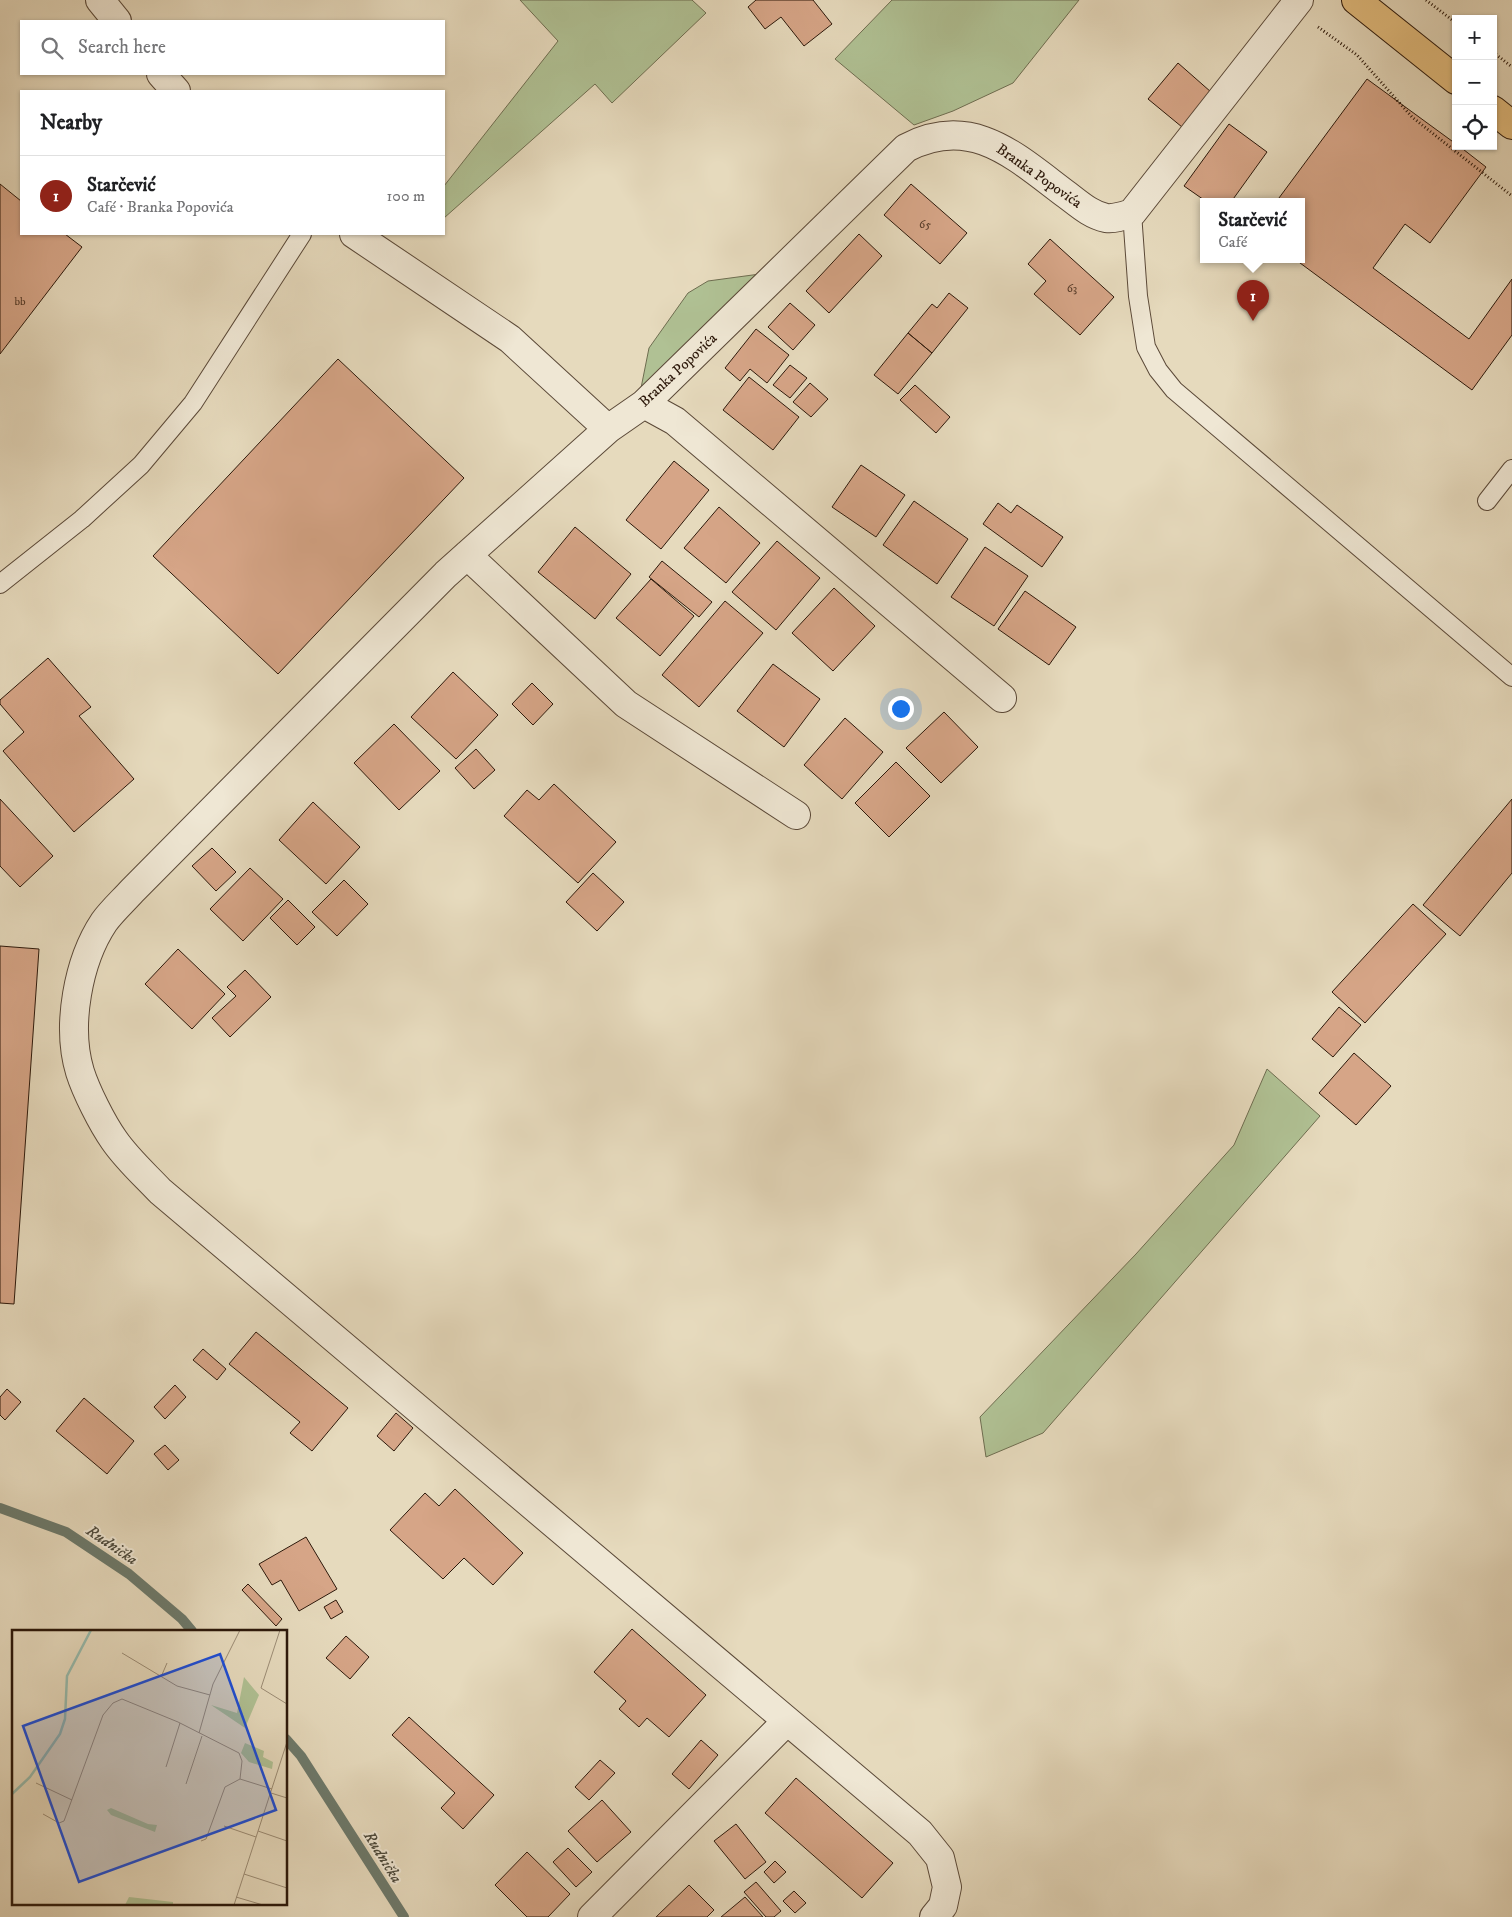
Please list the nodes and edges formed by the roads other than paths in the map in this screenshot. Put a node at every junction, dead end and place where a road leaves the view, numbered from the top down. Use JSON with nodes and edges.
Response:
{"nodes":[{"id":1,"x":100,"y":0,"type":"edge"},
{"id":2,"x":1356,"y":0,"type":"edge"},
{"id":3,"x":1296,"y":4,"type":"edge"},
{"id":4,"x":116,"y":20,"type":"edge"},
{"id":5,"x":162,"y":75,"type":"edge"},
{"id":6,"x":1452,"y":77,"type":"edge"},
{"id":7,"x":175,"y":90,"type":"edge"},
{"id":8,"x":1497,"y":113,"type":"edge"},
{"id":9,"x":1512,"y":124,"type":"edge"},
{"id":10,"x":1132,"y":213,"type":"junction"},
{"id":11,"x":301,"y":235,"type":"edge"},
{"id":12,"x":355,"y":235,"type":"edge"},
{"id":13,"x":644,"y":404,"type":"junction"},
{"id":14,"x":608,"y":429,"type":"junction"},
{"id":15,"x":1512,"y":469,"type":"edge"},
{"id":16,"x":1487,"y":501,"type":"dead end"},
{"id":17,"x":467,"y":555,"type":"junction"},
{"id":18,"x":3,"y":576,"type":"edge"},
{"id":19,"x":1512,"y":677,"type":"edge"},
{"id":20,"x":1002,"y":698,"type":"dead end"},
{"id":21,"x":796,"y":814,"type":"dead end"},
{"id":22,"x":786,"y":1721,"type":"junction"},
{"id":23,"x":592,"y":1917,"type":"edge"},
{"id":24,"x":934,"y":1917,"type":"edge"}],
"edges":[{"from":1,"to":4,"type":"street"},
{"from":2,"to":6,"type":"main road"},
{"from":3,"to":10,"type":"street"},
{"from":5,"to":7,"type":"street"},
{"from":8,"to":9,"type":"main road"},
{"from":10,"to":13,"type":"street","name":"Branka Popovića"},
{"from":10,"to":19,"type":"lane"},
{"from":11,"to":18,"type":"lane"},
{"from":12,"to":14,"type":"street"},
{"from":13,"to":14,"type":"street","name":"Branka Popovića"},
{"from":13,"to":20,"type":"street"},
{"from":14,"to":17,"type":"street","name":"Branka Popovića"},
{"from":15,"to":16,"type":"lane"},
{"from":17,"to":21,"type":"street"},
{"from":17,"to":22,"type":"street","name":"Branka Popovića"},
{"from":22,"to":23,"type":"street"},
{"from":22,"to":24,"type":"street","name":"Branka Popovića"}]}
